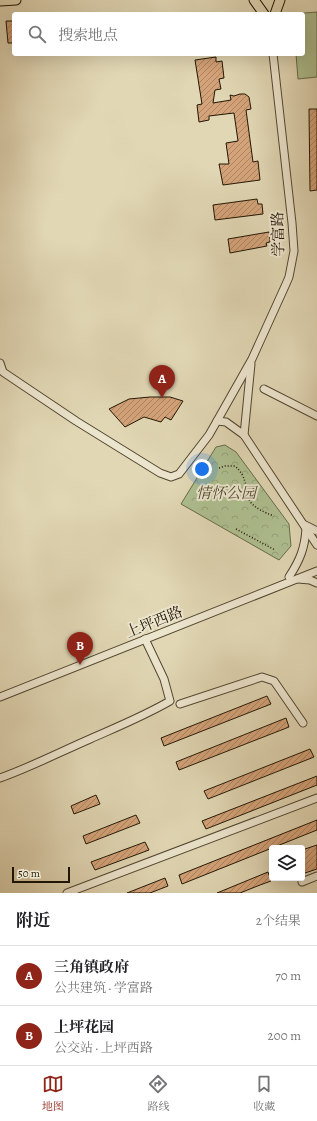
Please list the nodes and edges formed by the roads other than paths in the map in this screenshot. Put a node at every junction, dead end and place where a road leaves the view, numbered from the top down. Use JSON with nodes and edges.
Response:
{"nodes":[{"id":1,"x":16,"y":0,"type":"edge"},
{"id":2,"x":254,"y":0,"type":"edge"},
{"id":3,"x":280,"y":0,"type":"edge"},
{"id":4,"x":0,"y":1,"type":"edge"},
{"id":5,"x":263,"y":12,"type":"edge"},
{"id":6,"x":275,"y":12,"type":"edge"},
{"id":7,"x":273,"y":56,"type":"edge"},
{"id":8,"x":252,"y":358,"type":"junction"},
{"id":9,"x":0,"y":363,"type":"edge"},
{"id":10,"x":264,"y":389,"type":"dead end"},
{"id":11,"x":317,"y":416,"type":"edge"},
{"id":12,"x":217,"y":421,"type":"junction"},
{"id":13,"x":244,"y":435,"type":"junction"},
{"id":14,"x":305,"y":526,"type":"junction"},
{"id":15,"x":317,"y":531,"type":"edge"},
{"id":16,"x":317,"y":545,"type":"edge"},
{"id":17,"x":317,"y":566,"type":"edge"},
{"id":18,"x":317,"y":571,"type":"edge"},
{"id":19,"x":292,"y":578,"type":"junction"},
{"id":20,"x":317,"y":583,"type":"edge"},
{"id":21,"x":145,"y":639,"type":"junction"},
{"id":22,"x":0,"y":692,"type":"edge"},
{"id":23,"x":0,"y":697,"type":"edge"},
{"id":24,"x":180,"y":704,"type":"dead end"},
{"id":25,"x":303,"y":723,"type":"dead end"},
{"id":26,"x":0,"y":778,"type":"edge"},
{"id":27,"x":317,"y":798,"type":"edge"},
{"id":28,"x":317,"y":876,"type":"edge"},
{"id":29,"x":302,"y":882,"type":"dead end"},
{"id":30,"x":80,"y":890,"type":"edge"},
{"id":31,"x":67,"y":893,"type":"edge"}],
"edges":[{"from":1,"to":4,"type":"main road"},
{"from":2,"to":5,"type":"main road"},
{"from":3,"to":6,"type":"main road"},
{"from":7,"to":8,"type":"street","name":"学富路"},
{"from":8,"to":12,"type":"street","name":"学富路"},
{"from":8,"to":13,"type":"street"},
{"from":9,"to":12,"type":"street","name":"学富路"},
{"from":10,"to":11,"type":"street"},
{"from":12,"to":13,"type":"street"},
{"from":13,"to":14,"type":"street"},
{"from":14,"to":15,"type":"street"},
{"from":14,"to":16,"type":"street"},
{"from":14,"to":19,"type":"street"},
{"from":17,"to":19,"type":"street","name":"上坪西路"},
{"from":18,"to":19,"type":"street","name":"上坪西路"},
{"from":19,"to":20,"type":"street"},
{"from":19,"to":21,"type":"street","name":"上坪西路"},
{"from":19,"to":22,"type":"street","name":"上坪西路"},
{"from":21,"to":23,"type":"street","name":"上坪西路"},
{"from":21,"to":26,"type":"street"},
{"from":24,"to":25,"type":"street"},
{"from":27,"to":30,"type":"street"},
{"from":28,"to":29,"type":"street"},
{"from":30,"to":31,"type":"street"}]}
